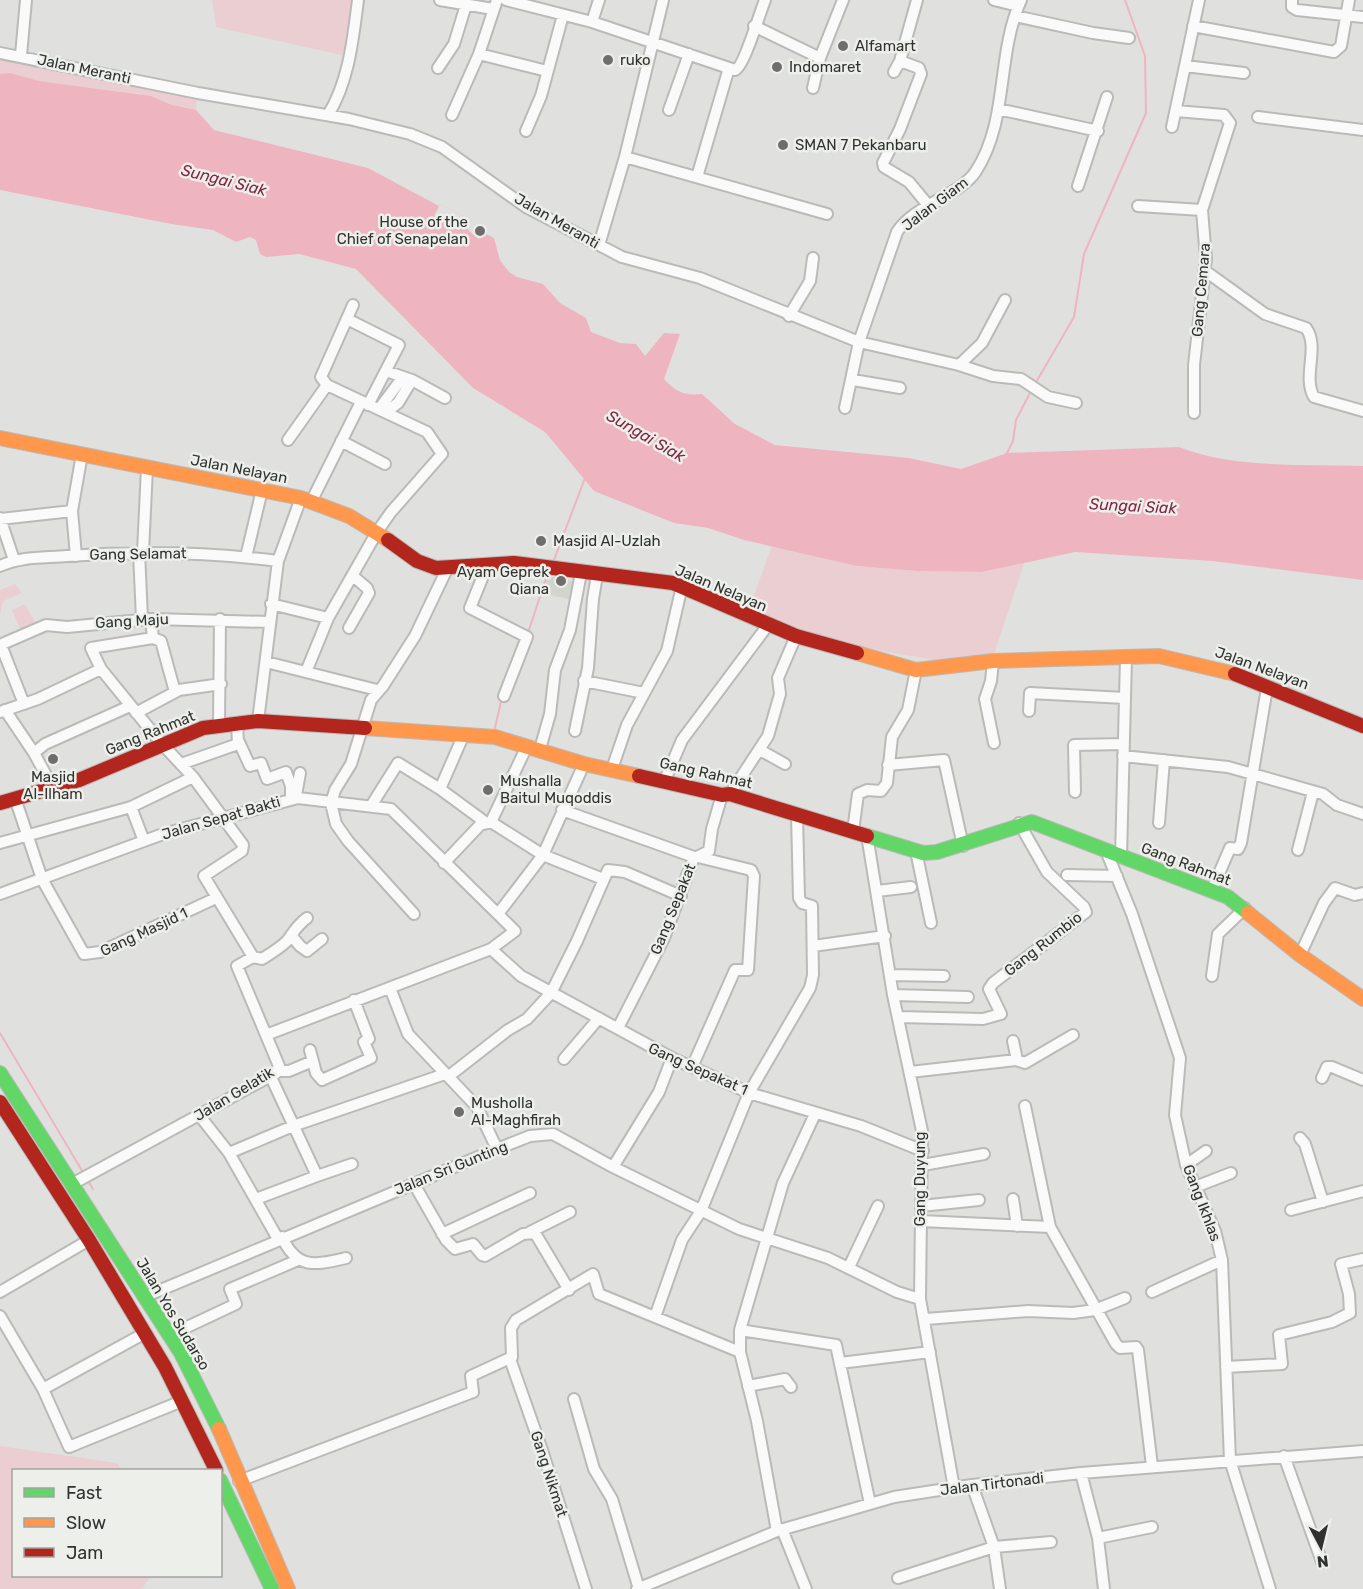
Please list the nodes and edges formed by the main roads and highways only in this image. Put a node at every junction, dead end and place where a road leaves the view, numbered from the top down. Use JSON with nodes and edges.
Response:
{"nodes":[{"id":1,"x":0,"y":438,"type":"edge"},
{"id":2,"x":1363,"y":726,"type":"edge"},
{"id":3,"x":0,"y":803,"type":"edge"},
{"id":4,"x":1363,"y":999,"type":"edge"},
{"id":5,"x":0,"y":1073,"type":"edge"},
{"id":6,"x":0,"y":1102,"type":"edge"},
{"id":7,"x":26,"y":1114,"type":"junction"},
{"id":8,"x":13,"y":1122,"type":"junction"},
{"id":9,"x":216,"y":1469,"type":"edge"},
{"id":10,"x":222,"y":1484,"type":"edge"},
{"id":11,"x":272,"y":1589,"type":"edge"},
{"id":12,"x":288,"y":1589,"type":"edge"}],
"edges":[{"from":1,"to":2,"type":"main road","name":"Jalan Nelayan"},
{"from":3,"to":4,"type":"main road","name":"Gang Rahmat"},
{"from":5,"to":7,"type":"main road","name":"Jalan Yos Sudarso"},
{"from":6,"to":8,"type":"main road"},
{"from":7,"to":8,"type":"main road"},
{"from":7,"to":12,"type":"main road","name":"Jalan Yos Sudarso"},
{"from":8,"to":9,"type":"main road"},
{"from":10,"to":11,"type":"main road"}]}
